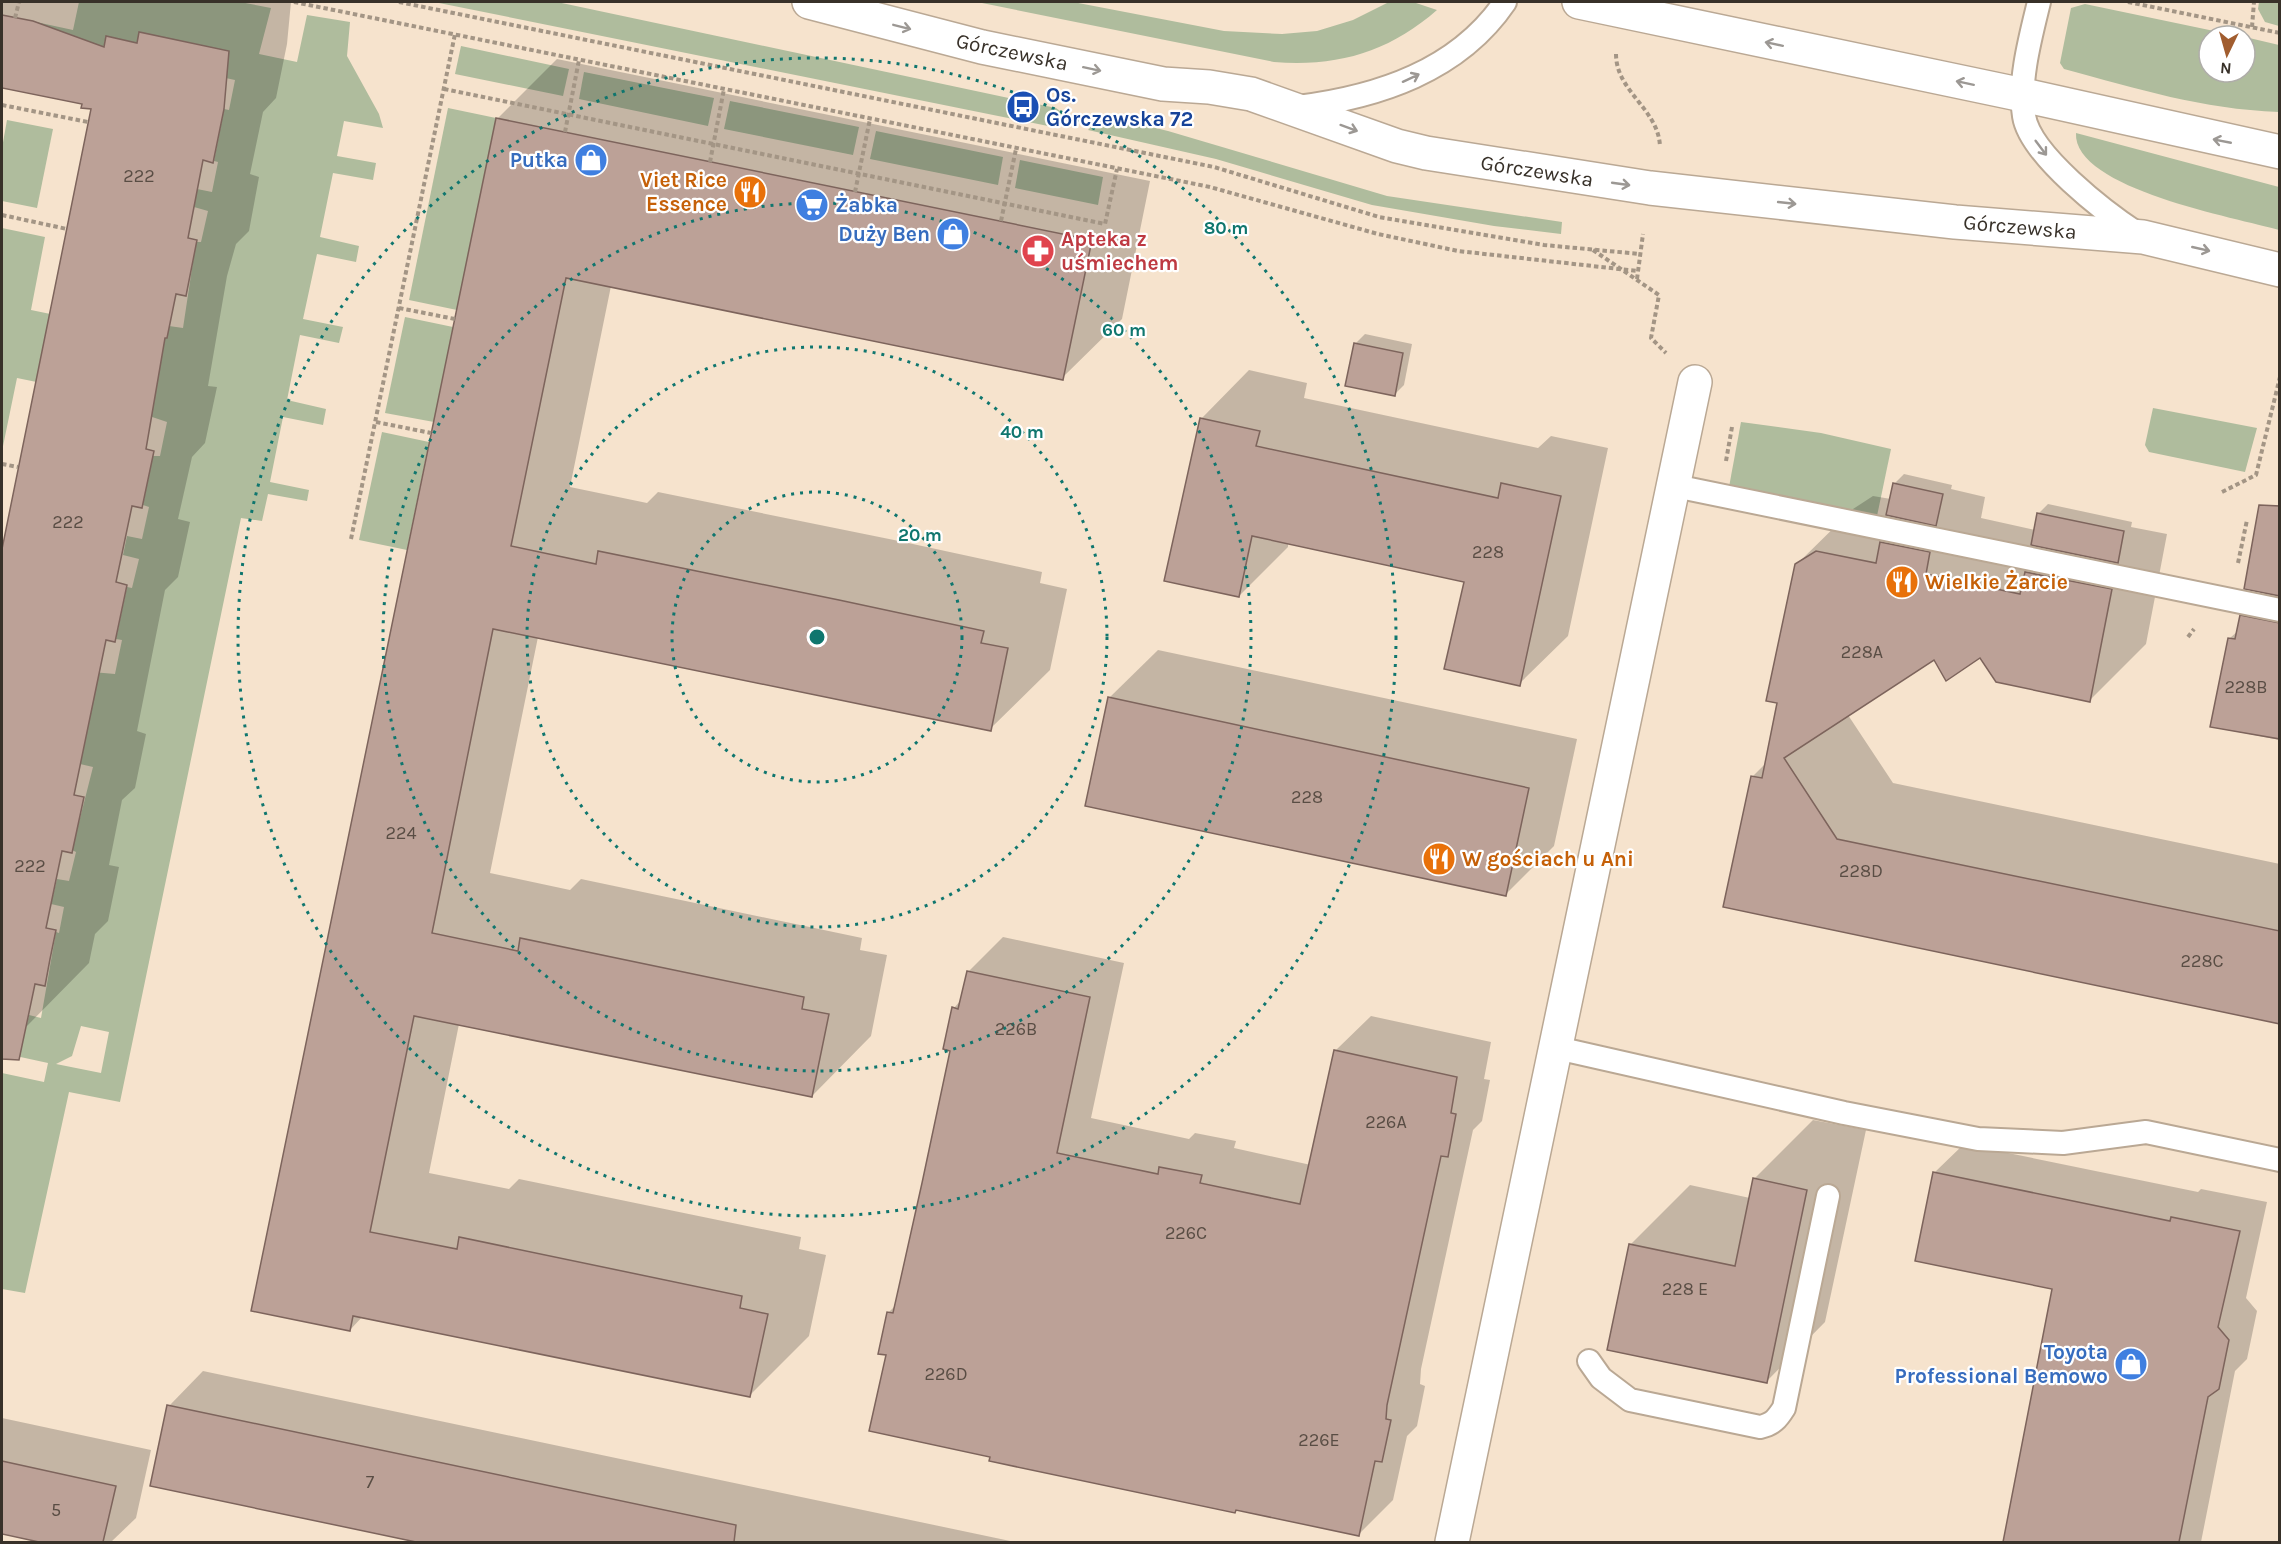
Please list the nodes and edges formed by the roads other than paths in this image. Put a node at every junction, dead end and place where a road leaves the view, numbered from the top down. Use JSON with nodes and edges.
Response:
{"nodes":[{"id":1,"x":808,"y":2,"type":"edge"},
{"id":2,"x":1505,"y":2,"type":"edge"},
{"id":3,"x":1580,"y":2,"type":"edge"},
{"id":4,"x":2039,"y":2,"type":"edge"},
{"id":5,"x":840,"y":7,"type":"edge"},
{"id":6,"x":2023,"y":95,"type":"junction"},
{"id":7,"x":1294,"y":108,"type":"junction"},
{"id":8,"x":2280,"y":152,"type":"edge"},
{"id":9,"x":2143,"y":237,"type":"junction"},
{"id":10,"x":2280,"y":270,"type":"edge"},
{"id":11,"x":1695,"y":382,"type":"dead end"},
{"id":12,"x":1675,"y":486,"type":"junction"},
{"id":13,"x":2280,"y":610,"type":"edge"},
{"id":14,"x":1557,"y":1048,"type":"junction"},
{"id":15,"x":2280,"y":1160,"type":"edge"},
{"id":16,"x":1828,"y":1196,"type":"dead end"},
{"id":17,"x":1589,"y":1360,"type":"dead end"},
{"id":18,"x":1452,"y":1542,"type":"edge"}],
"edges":[{"from":1,"to":5,"type":"main road","name":"Górczewska"},
{"from":7,"to":2,"type":"lane","one_way":true},
{"from":6,"to":3,"type":"main road","one_way":true},
{"from":4,"to":6,"type":"lane"},
{"from":5,"to":7,"type":"main road","name":"Górczewska","one_way":true},
{"from":8,"to":6,"type":"main road","one_way":true},
{"from":6,"to":9,"type":"lane","one_way":true},
{"from":7,"to":9,"type":"main road","name":"Górczewska","one_way":true},
{"from":9,"to":10,"type":"main road","name":"Górczewska","one_way":true},
{"from":11,"to":12,"type":"main road"},
{"from":12,"to":13,"type":"lane"},
{"from":12,"to":14,"type":"main road"},
{"from":14,"to":15,"type":"lane"},
{"from":14,"to":18,"type":"main road"},
{"from":16,"to":17,"type":"lane"}]}
